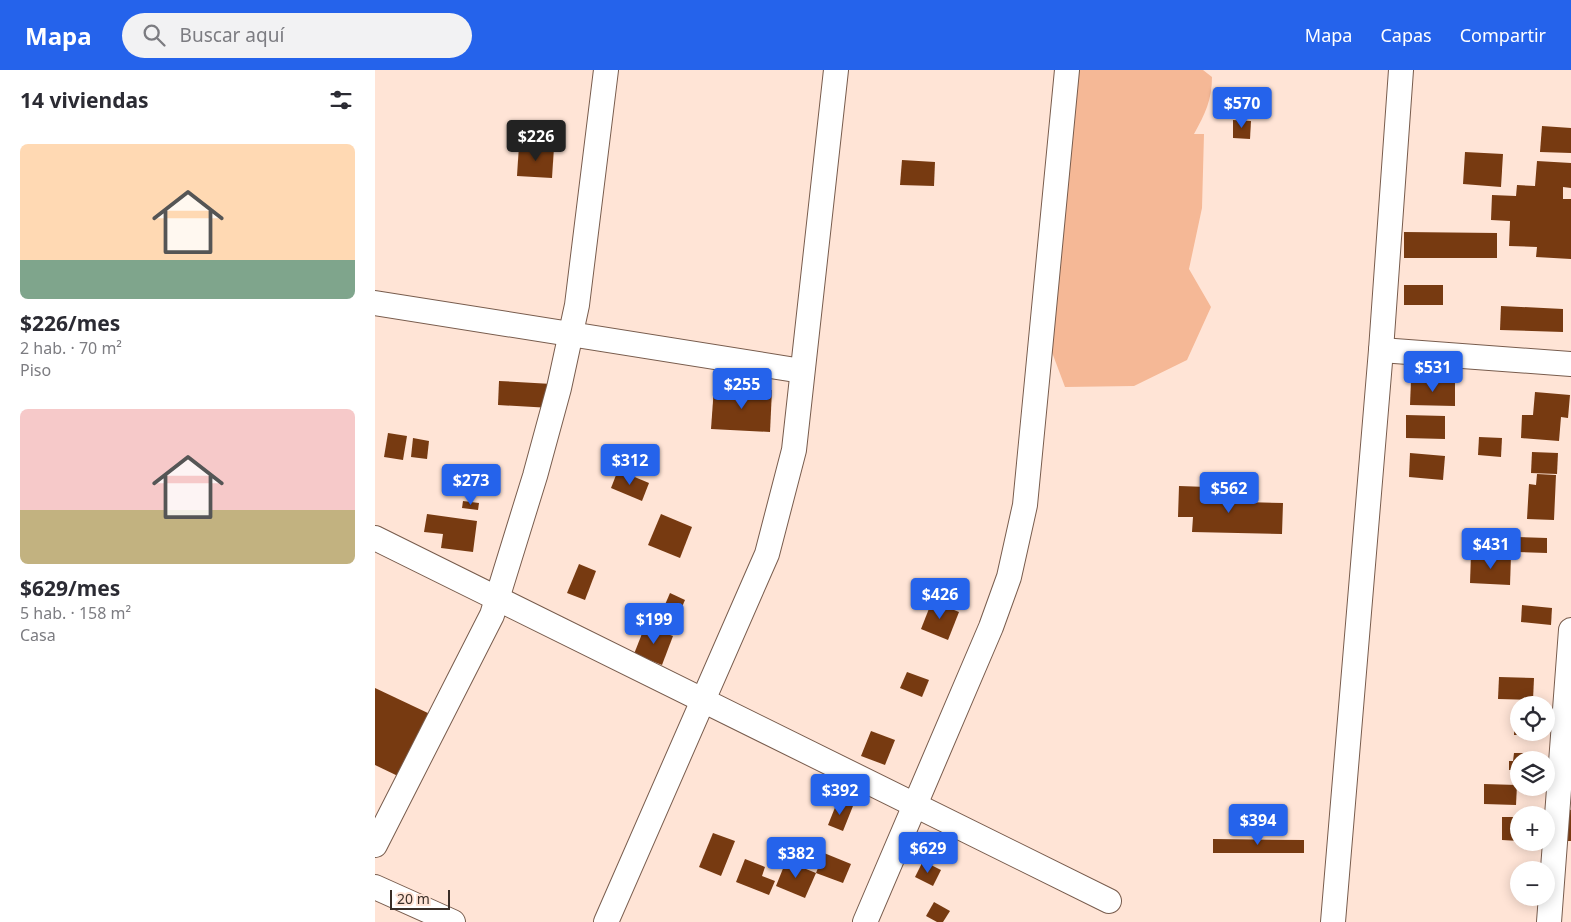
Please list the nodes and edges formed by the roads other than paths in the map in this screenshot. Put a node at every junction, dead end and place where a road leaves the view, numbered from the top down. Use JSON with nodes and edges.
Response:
{"nodes":[{"id":1,"x":606,"y":70,"type":"edge"},
{"id":2,"x":836,"y":70,"type":"edge"},
{"id":3,"x":1067,"y":70,"type":"edge"},
{"id":4,"x":1401,"y":70,"type":"edge"},
{"id":5,"x":375,"y":303,"type":"edge"},
{"id":6,"x":571,"y":334,"type":"junction"},
{"id":7,"x":1381,"y":350,"type":"junction"},
{"id":8,"x":1571,"y":364,"type":"edge"},
{"id":9,"x":802,"y":370,"type":"junction"},
{"id":10,"x":375,"y":538,"type":"edge"},
{"id":11,"x":497,"y":599,"type":"junction"},
{"id":12,"x":1571,"y":630,"type":"edge"},
{"id":13,"x":703,"y":700,"type":"junction"},
{"id":14,"x":1566,"y":773,"type":"edge"},
{"id":15,"x":915,"y":806,"type":"junction"},
{"id":16,"x":375,"y":845,"type":"edge"},
{"id":17,"x":375,"y":887,"type":"edge"},
{"id":18,"x":1109,"y":901,"type":"dead end"},
{"id":19,"x":415,"y":914,"type":"edge"},
{"id":20,"x":453,"y":922,"type":"edge"},
{"id":21,"x":606,"y":922,"type":"edge"},
{"id":22,"x":865,"y":922,"type":"edge"},
{"id":23,"x":1333,"y":922,"type":"edge"},
{"id":24,"x":1549,"y":922,"type":"edge"}],
"edges":[{"from":1,"to":6,"type":"street"},
{"from":2,"to":9,"type":"street"},
{"from":3,"to":15,"type":"street"},
{"from":4,"to":7,"type":"street"},
{"from":5,"to":6,"type":"street"},
{"from":6,"to":9,"type":"street"},
{"from":6,"to":11,"type":"street"},
{"from":7,"to":8,"type":"street"},
{"from":7,"to":23,"type":"street"},
{"from":9,"to":13,"type":"street"},
{"from":10,"to":11,"type":"street"},
{"from":11,"to":13,"type":"street"},
{"from":11,"to":16,"type":"street"},
{"from":12,"to":14,"type":"street"},
{"from":13,"to":15,"type":"street"},
{"from":13,"to":21,"type":"street"},
{"from":14,"to":24,"type":"street"},
{"from":15,"to":18,"type":"street"},
{"from":15,"to":22,"type":"street"},
{"from":17,"to":19,"type":"street"},
{"from":19,"to":20,"type":"street"}]}
